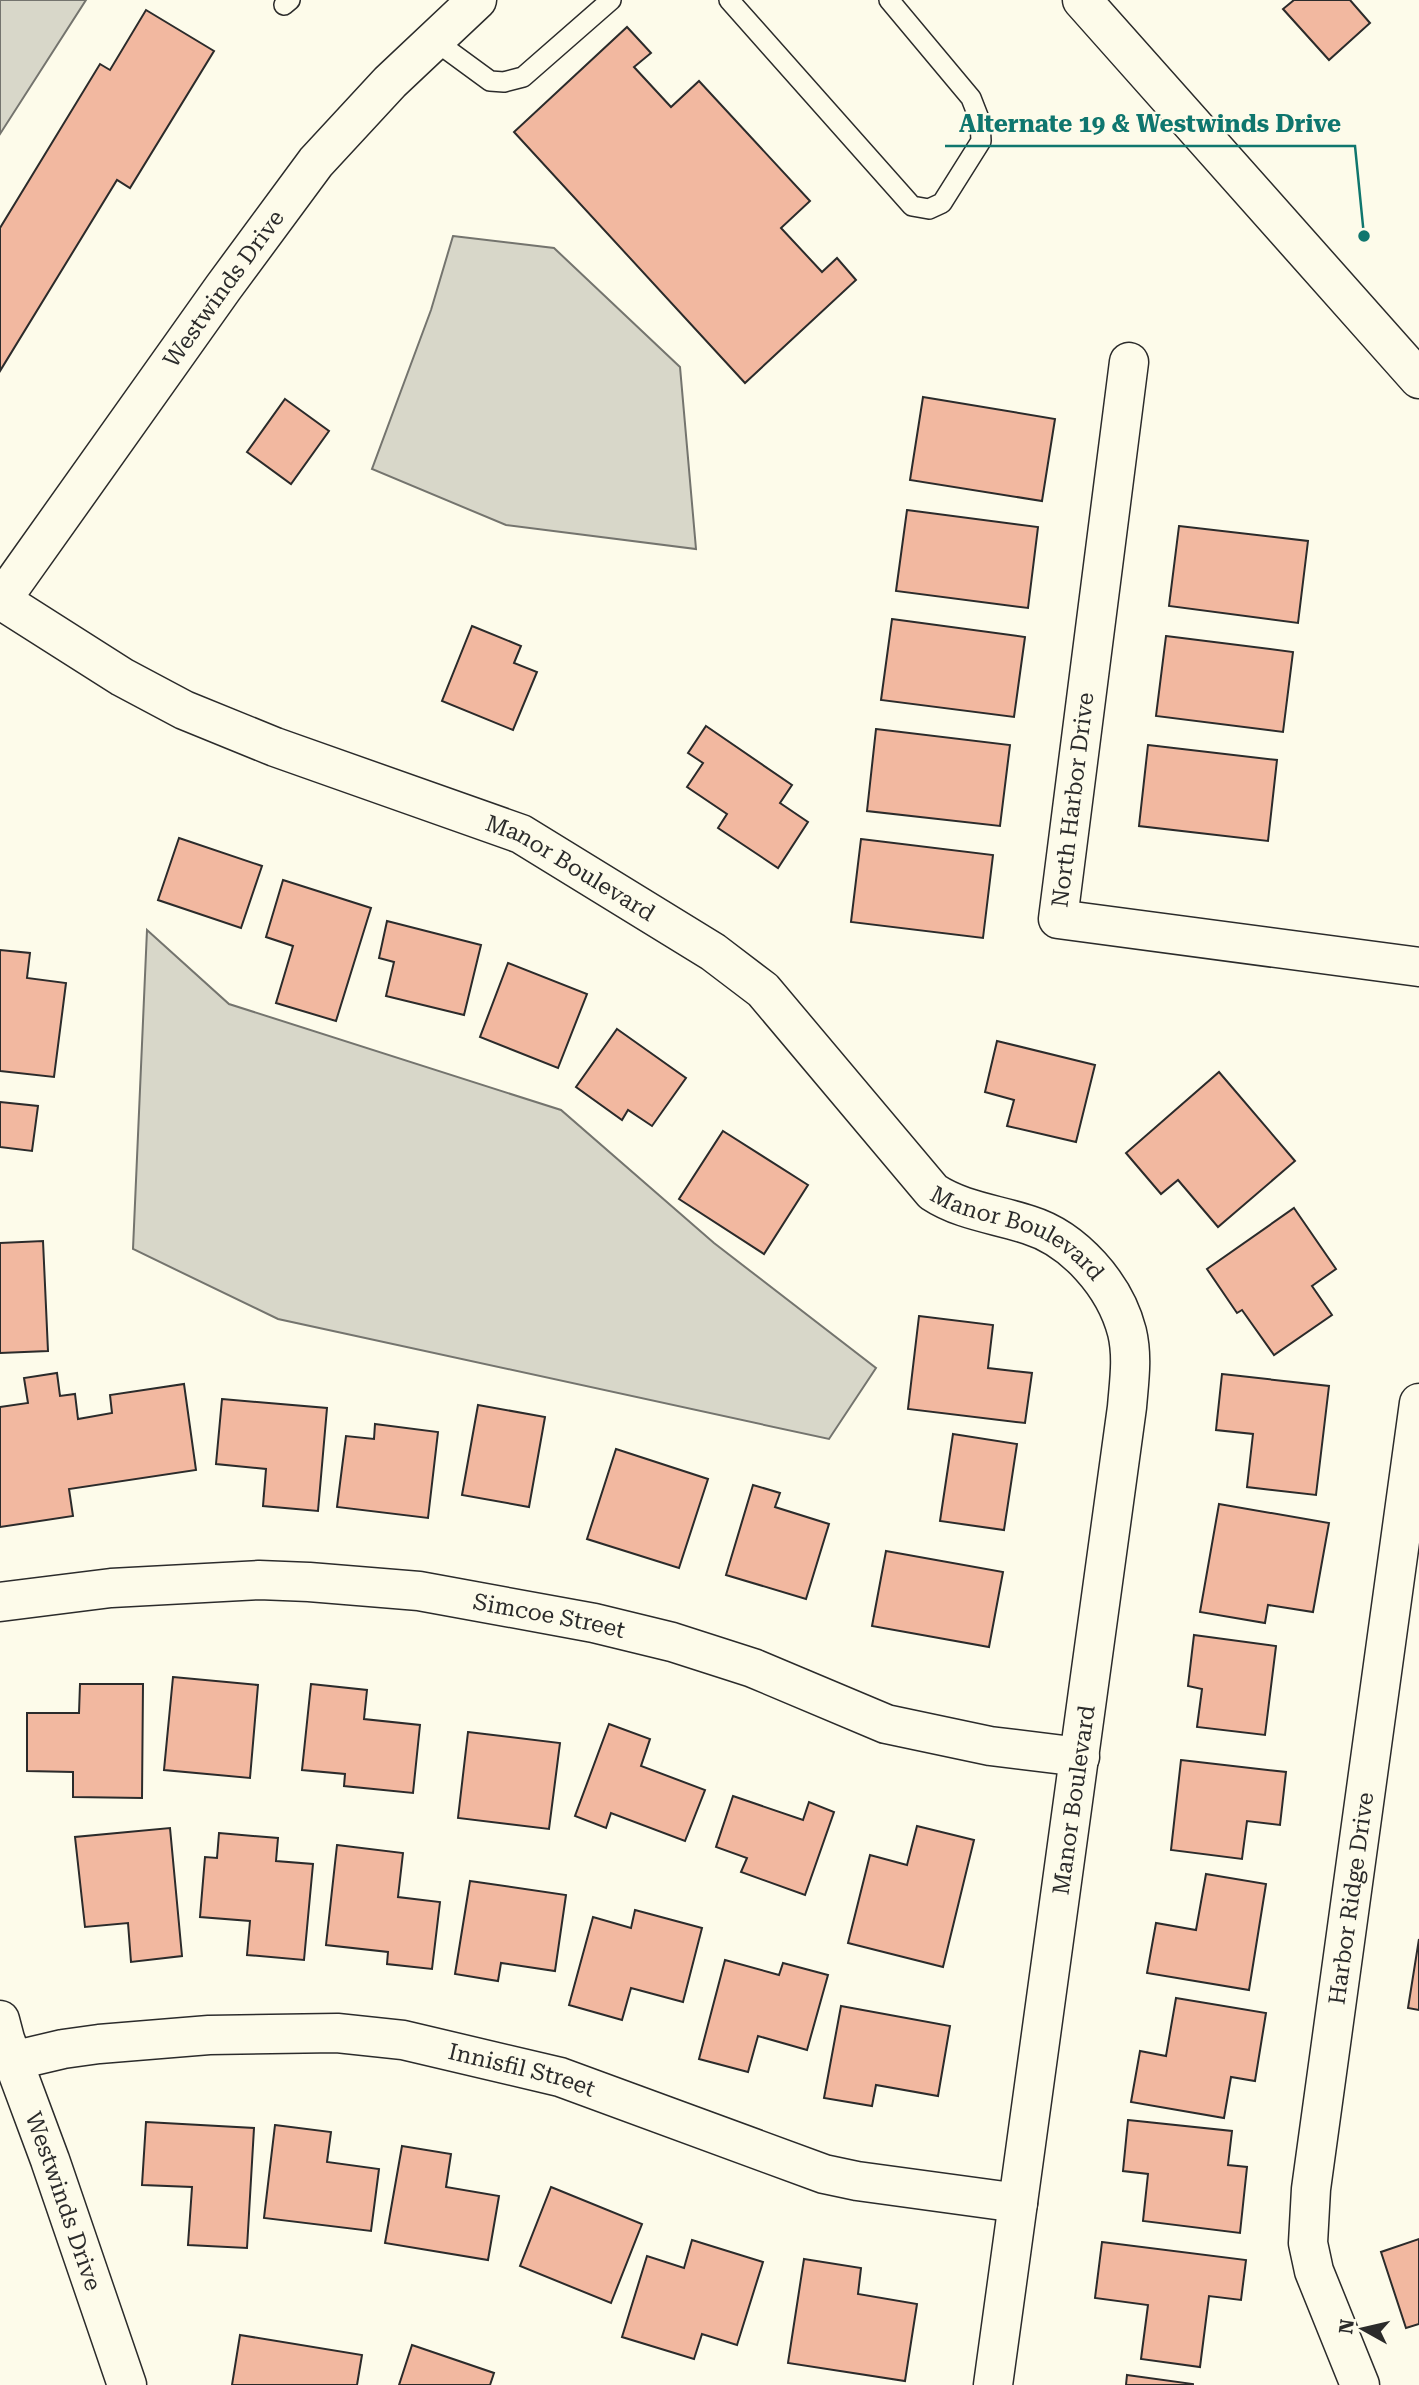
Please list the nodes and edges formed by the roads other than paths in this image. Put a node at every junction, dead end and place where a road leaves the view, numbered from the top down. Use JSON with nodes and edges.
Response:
{"nodes":[{"id":1,"x":477,"y":0,"type":"edge"},
{"id":2,"x":611,"y":0,"type":"edge"},
{"id":3,"x":729,"y":0,"type":"edge"},
{"id":4,"x":1082,"y":0,"type":"edge"},
{"id":5,"x":892,"y":1,"type":"edge"},
{"id":6,"x":434,"y":40,"type":"junction"},
{"id":7,"x":1129,"y":362,"type":"dead end"},
{"id":8,"x":1419,"y":379,"type":"edge"},
{"id":9,"x":1,"y":601,"type":"edge"},
{"id":10,"x":1419,"y":967,"type":"edge"},
{"id":11,"x":1419,"y":1403,"type":"edge"},
{"id":12,"x":0,"y":1602,"type":"edge"},
{"id":13,"x":1080,"y":1757,"type":"junction"},
{"id":14,"x":4,"y":2039,"type":"edge"},
{"id":15,"x":1018,"y":2203,"type":"junction"},
{"id":16,"x":127,"y":2385,"type":"edge"},
{"id":17,"x":993,"y":2385,"type":"edge"},
{"id":18,"x":1360,"y":2385,"type":"edge"}],
"edges":[{"from":1,"to":6,"type":"street","name":"Westwinds Drive"},
{"from":2,"to":6,"type":"lane"},
{"from":3,"to":5,"type":"lane"},
{"from":4,"to":8,"type":"street"},
{"from":6,"to":9,"type":"street","name":"Westwinds Drive"},
{"from":7,"to":10,"type":"street","name":"North Harbor Drive"},
{"from":9,"to":13,"type":"street","name":"Manor Boulevard"},
{"from":11,"to":18,"type":"street","name":"Harbor Ridge Drive"},
{"from":12,"to":13,"type":"street","name":"Simcoe Street"},
{"from":13,"to":15,"type":"street","name":"Manor Boulevard"},
{"from":14,"to":15,"type":"street","name":"Innisfil Street"},
{"from":14,"to":16,"type":"street","name":"Westwinds Drive"},
{"from":15,"to":17,"type":"street","name":"Manor Boulevard"}]}
